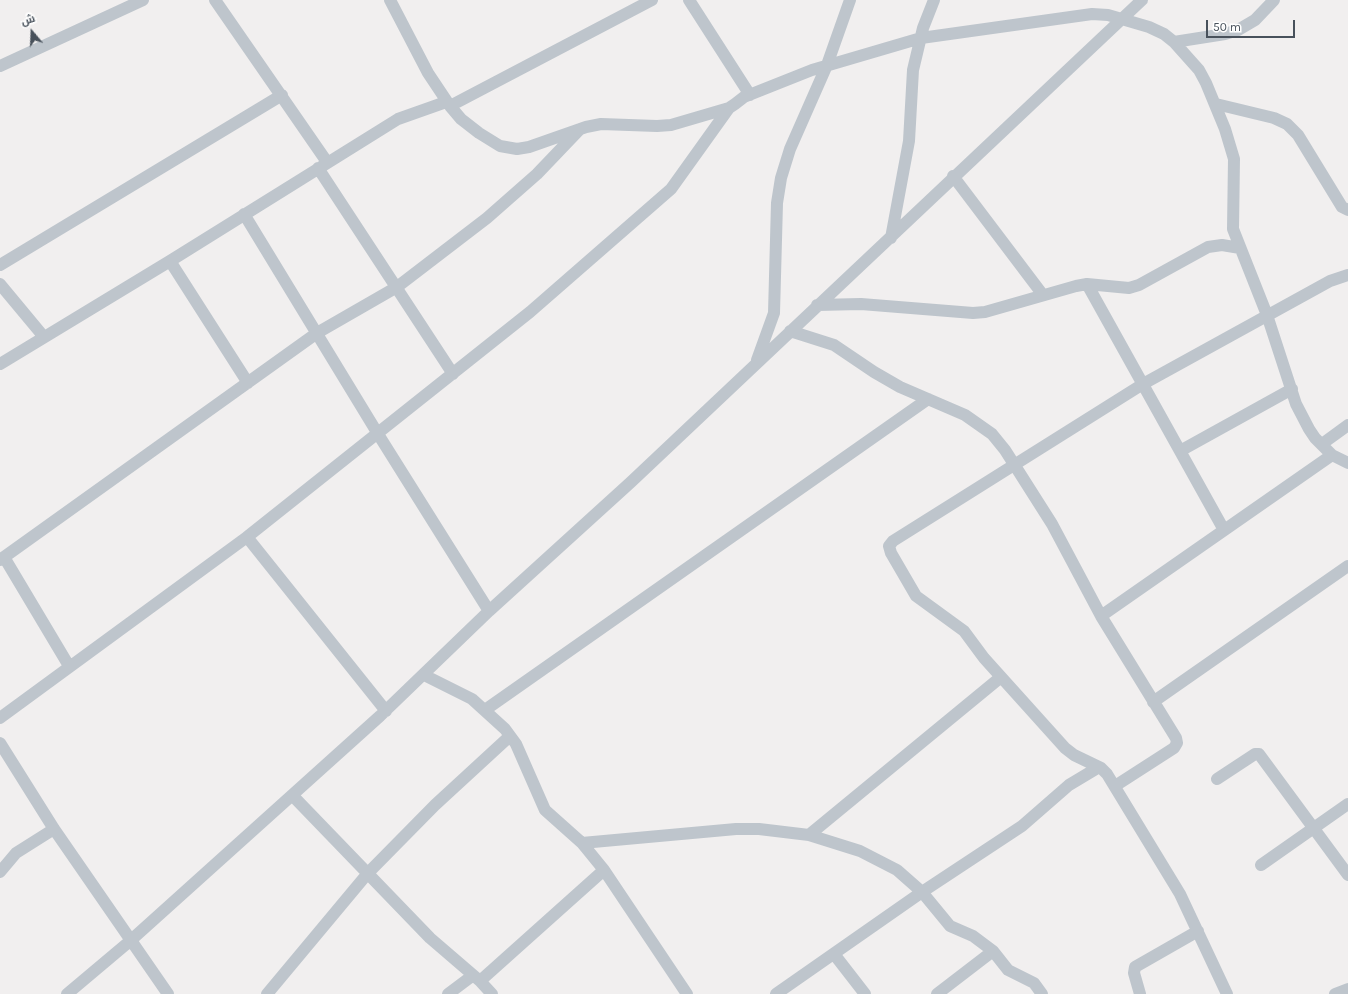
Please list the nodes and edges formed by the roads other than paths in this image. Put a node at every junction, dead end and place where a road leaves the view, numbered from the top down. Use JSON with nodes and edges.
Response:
{"nodes":[{"id":1,"x":143,"y":0,"type":"edge"},
{"id":2,"x":215,"y":0,"type":"edge"},
{"id":3,"x":390,"y":0,"type":"edge"},
{"id":4,"x":652,"y":0,"type":"edge"},
{"id":5,"x":689,"y":0,"type":"edge"},
{"id":6,"x":850,"y":0,"type":"edge"},
{"id":7,"x":934,"y":0,"type":"edge"},
{"id":8,"x":1142,"y":0,"type":"edge"},
{"id":9,"x":1274,"y":0,"type":"edge"},
{"id":10,"x":1122,"y":18,"type":"junction"},
{"id":11,"x":921,"y":38,"type":"junction"},
{"id":12,"x":1174,"y":42,"type":"junction"},
{"id":13,"x":827,"y":65,"type":"junction"},
{"id":14,"x":0,"y":66,"type":"edge"},
{"id":15,"x":282,"y":95,"type":"junction"},
{"id":16,"x":750,"y":95,"type":"junction"},
{"id":17,"x":448,"y":104,"type":"junction"},
{"id":18,"x":1216,"y":104,"type":"junction"},
{"id":19,"x":729,"y":108,"type":"junction"},
{"id":20,"x":580,"y":129,"type":"junction"},
{"id":21,"x":322,"y":165,"type":"junction"},
{"id":22,"x":953,"y":176,"type":"junction"},
{"id":23,"x":1348,"y":210,"type":"edge"},
{"id":24,"x":244,"y":214,"type":"junction"},
{"id":25,"x":891,"y":238,"type":"junction"},
{"id":26,"x":1240,"y":248,"type":"junction"},
{"id":27,"x":170,"y":261,"type":"junction"},
{"id":28,"x":0,"y":265,"type":"edge"},
{"id":29,"x":1348,"y":275,"type":"edge"},
{"id":30,"x":0,"y":284,"type":"edge"},
{"id":31,"x":1087,"y":284,"type":"junction"},
{"id":32,"x":396,"y":287,"type":"junction"},
{"id":33,"x":1043,"y":295,"type":"junction"},
{"id":34,"x":817,"y":305,"type":"junction"},
{"id":35,"x":1267,"y":315,"type":"junction"},
{"id":36,"x":790,"y":331,"type":"junction"},
{"id":37,"x":317,"y":333,"type":"junction"},
{"id":38,"x":44,"y":337,"type":"junction"},
{"id":39,"x":0,"y":364,"type":"edge"},
{"id":40,"x":755,"y":364,"type":"junction"},
{"id":41,"x":453,"y":374,"type":"junction"},
{"id":42,"x":248,"y":383,"type":"junction"},
{"id":43,"x":1142,"y":384,"type":"junction"},
{"id":44,"x":1292,"y":389,"type":"junction"},
{"id":45,"x":928,"y":399,"type":"junction"},
{"id":46,"x":1348,"y":425,"type":"edge"},
{"id":47,"x":378,"y":434,"type":"junction"},
{"id":48,"x":1322,"y":444,"type":"junction"},
{"id":49,"x":1180,"y":451,"type":"junction"},
{"id":50,"x":1332,"y":455,"type":"junction"},
{"id":51,"x":1348,"y":463,"type":"edge"},
{"id":52,"x":1015,"y":465,"type":"junction"},
{"id":53,"x":1224,"y":530,"type":"junction"},
{"id":54,"x":247,"y":537,"type":"junction"},
{"id":55,"x":2,"y":558,"type":"edge"},
{"id":56,"x":1348,"y":566,"type":"edge"},
{"id":57,"x":489,"y":611,"type":"junction"},
{"id":58,"x":1101,"y":616,"type":"junction"},
{"id":59,"x":69,"y":666,"type":"junction"},
{"id":60,"x":424,"y":675,"type":"junction"},
{"id":61,"x":1001,"y":677,"type":"junction"},
{"id":62,"x":1153,"y":702,"type":"junction"},
{"id":63,"x":386,"y":710,"type":"junction"},
{"id":64,"x":485,"y":710,"type":"junction"},
{"id":65,"x":0,"y":718,"type":"edge"},
{"id":66,"x":510,"y":736,"type":"junction"},
{"id":67,"x":0,"y":743,"type":"edge"},
{"id":68,"x":1099,"y":767,"type":"junction"},
{"id":69,"x":1217,"y":779,"type":"dead end"},
{"id":70,"x":1115,"y":786,"type":"junction"},
{"id":71,"x":292,"y":795,"type":"junction"},
{"id":72,"x":1348,"y":804,"type":"edge"},
{"id":73,"x":1313,"y":828,"type":"junction"},
{"id":74,"x":54,"y":829,"type":"junction"},
{"id":75,"x":809,"y":835,"type":"junction"},
{"id":76,"x":582,"y":843,"type":"junction"},
{"id":77,"x":1261,"y":865,"type":"dead end"},
{"id":78,"x":604,"y":870,"type":"junction"},
{"id":79,"x":0,"y":872,"type":"edge"},
{"id":80,"x":368,"y":872,"type":"junction"},
{"id":81,"x":1348,"y":875,"type":"edge"},
{"id":82,"x":922,"y":892,"type":"junction"},
{"id":83,"x":1198,"y":931,"type":"junction"},
{"id":84,"x":130,"y":941,"type":"junction"},
{"id":85,"x":993,"y":951,"type":"junction"},
{"id":86,"x":834,"y":954,"type":"junction"},
{"id":87,"x":476,"y":978,"type":"junction"},
{"id":88,"x":1348,"y":989,"type":"edge"},
{"id":89,"x":67,"y":994,"type":"edge"},
{"id":90,"x":168,"y":994,"type":"edge"},
{"id":91,"x":266,"y":994,"type":"edge"},
{"id":92,"x":448,"y":994,"type":"edge"},
{"id":93,"x":492,"y":994,"type":"edge"},
{"id":94,"x":687,"y":994,"type":"edge"},
{"id":95,"x":776,"y":994,"type":"edge"},
{"id":96,"x":865,"y":994,"type":"edge"},
{"id":97,"x":937,"y":994,"type":"edge"},
{"id":98,"x":1042,"y":994,"type":"edge"},
{"id":99,"x":1140,"y":994,"type":"edge"},
{"id":100,"x":1227,"y":994,"type":"edge"},
{"id":101,"x":1335,"y":994,"type":"edge"}],
"edges":[{"from":1,"to":14,"type":"street"},
{"from":2,"to":15,"type":"street"},
{"from":3,"to":17,"type":"street"},
{"from":4,"to":17,"type":"street"},
{"from":5,"to":16,"type":"street"},
{"from":6,"to":13,"type":"street"},
{"from":7,"to":11,"type":"street"},
{"from":8,"to":10,"type":"street"},
{"from":9,"to":12,"type":"street"},
{"from":10,"to":11,"type":"street"},
{"from":10,"to":12,"type":"street"},
{"from":10,"to":22,"type":"street"},
{"from":11,"to":13,"type":"street"},
{"from":11,"to":25,"type":"street"},
{"from":12,"to":18,"type":"street"},
{"from":13,"to":16,"type":"street"},
{"from":13,"to":40,"type":"street"},
{"from":15,"to":21,"type":"street"},
{"from":15,"to":28,"type":"street"},
{"from":16,"to":19,"type":"street"},
{"from":17,"to":20,"type":"street"},
{"from":17,"to":21,"type":"street"},
{"from":18,"to":23,"type":"street"},
{"from":18,"to":26,"type":"street"},
{"from":19,"to":20,"type":"street"},
{"from":19,"to":41,"type":"street"},
{"from":20,"to":32,"type":"street"},
{"from":21,"to":24,"type":"street"},
{"from":21,"to":32,"type":"street"},
{"from":22,"to":25,"type":"street"},
{"from":22,"to":33,"type":"street"},
{"from":24,"to":27,"type":"street"},
{"from":24,"to":37,"type":"street"},
{"from":25,"to":34,"type":"street"},
{"from":26,"to":31,"type":"street"},
{"from":26,"to":35,"type":"street"},
{"from":27,"to":38,"type":"street"},
{"from":27,"to":42,"type":"street"},
{"from":29,"to":35,"type":"street"},
{"from":30,"to":38,"type":"street"},
{"from":31,"to":33,"type":"street"},
{"from":31,"to":43,"type":"street"},
{"from":32,"to":37,"type":"street"},
{"from":32,"to":41,"type":"street"},
{"from":33,"to":34,"type":"street"},
{"from":34,"to":36,"type":"street"},
{"from":35,"to":43,"type":"street"},
{"from":35,"to":44,"type":"street"},
{"from":36,"to":40,"type":"street"},
{"from":36,"to":45,"type":"street"},
{"from":37,"to":42,"type":"street"},
{"from":37,"to":47,"type":"street"},
{"from":38,"to":39,"type":"street"},
{"from":40,"to":57,"type":"street"},
{"from":41,"to":47,"type":"street"},
{"from":42,"to":55,"type":"street"},
{"from":43,"to":49,"type":"street"},
{"from":43,"to":52,"type":"street"},
{"from":44,"to":48,"type":"street"},
{"from":44,"to":49,"type":"street"},
{"from":45,"to":52,"type":"street"},
{"from":45,"to":64,"type":"street"},
{"from":46,"to":48,"type":"street"},
{"from":47,"to":54,"type":"street"},
{"from":47,"to":57,"type":"street"},
{"from":48,"to":50,"type":"street"},
{"from":49,"to":53,"type":"street"},
{"from":50,"to":51,"type":"street"},
{"from":50,"to":53,"type":"street"},
{"from":52,"to":58,"type":"street"},
{"from":52,"to":61,"type":"street"},
{"from":53,"to":58,"type":"street"},
{"from":54,"to":59,"type":"street"},
{"from":54,"to":63,"type":"street"},
{"from":55,"to":59,"type":"street"},
{"from":56,"to":62,"type":"street"},
{"from":57,"to":60,"type":"street"},
{"from":58,"to":62,"type":"street"},
{"from":59,"to":65,"type":"street"},
{"from":60,"to":63,"type":"street"},
{"from":60,"to":64,"type":"street"},
{"from":61,"to":68,"type":"street"},
{"from":61,"to":75,"type":"street"},
{"from":62,"to":70,"type":"street"},
{"from":63,"to":71,"type":"street"},
{"from":64,"to":66,"type":"street"},
{"from":66,"to":76,"type":"street"},
{"from":66,"to":80,"type":"street"},
{"from":67,"to":74,"type":"street"},
{"from":68,"to":70,"type":"street"},
{"from":68,"to":82,"type":"street"},
{"from":69,"to":73,"type":"street"},
{"from":70,"to":83,"type":"street"},
{"from":71,"to":80,"type":"street"},
{"from":71,"to":84,"type":"street"},
{"from":72,"to":73,"type":"street"},
{"from":73,"to":77,"type":"street"},
{"from":73,"to":81,"type":"street"},
{"from":74,"to":79,"type":"street"},
{"from":74,"to":84,"type":"street"},
{"from":75,"to":76,"type":"street"},
{"from":75,"to":82,"type":"street"},
{"from":76,"to":78,"type":"street"},
{"from":78,"to":87,"type":"street"},
{"from":78,"to":94,"type":"street"},
{"from":80,"to":87,"type":"street"},
{"from":80,"to":91,"type":"street"},
{"from":82,"to":85,"type":"street"},
{"from":82,"to":86,"type":"street"},
{"from":83,"to":99,"type":"street"},
{"from":83,"to":100,"type":"street"},
{"from":84,"to":89,"type":"street"},
{"from":84,"to":90,"type":"street"},
{"from":85,"to":97,"type":"street"},
{"from":85,"to":98,"type":"street"},
{"from":86,"to":95,"type":"street"},
{"from":86,"to":96,"type":"street"},
{"from":87,"to":92,"type":"street"},
{"from":87,"to":93,"type":"street"},
{"from":88,"to":101,"type":"street"}]}
